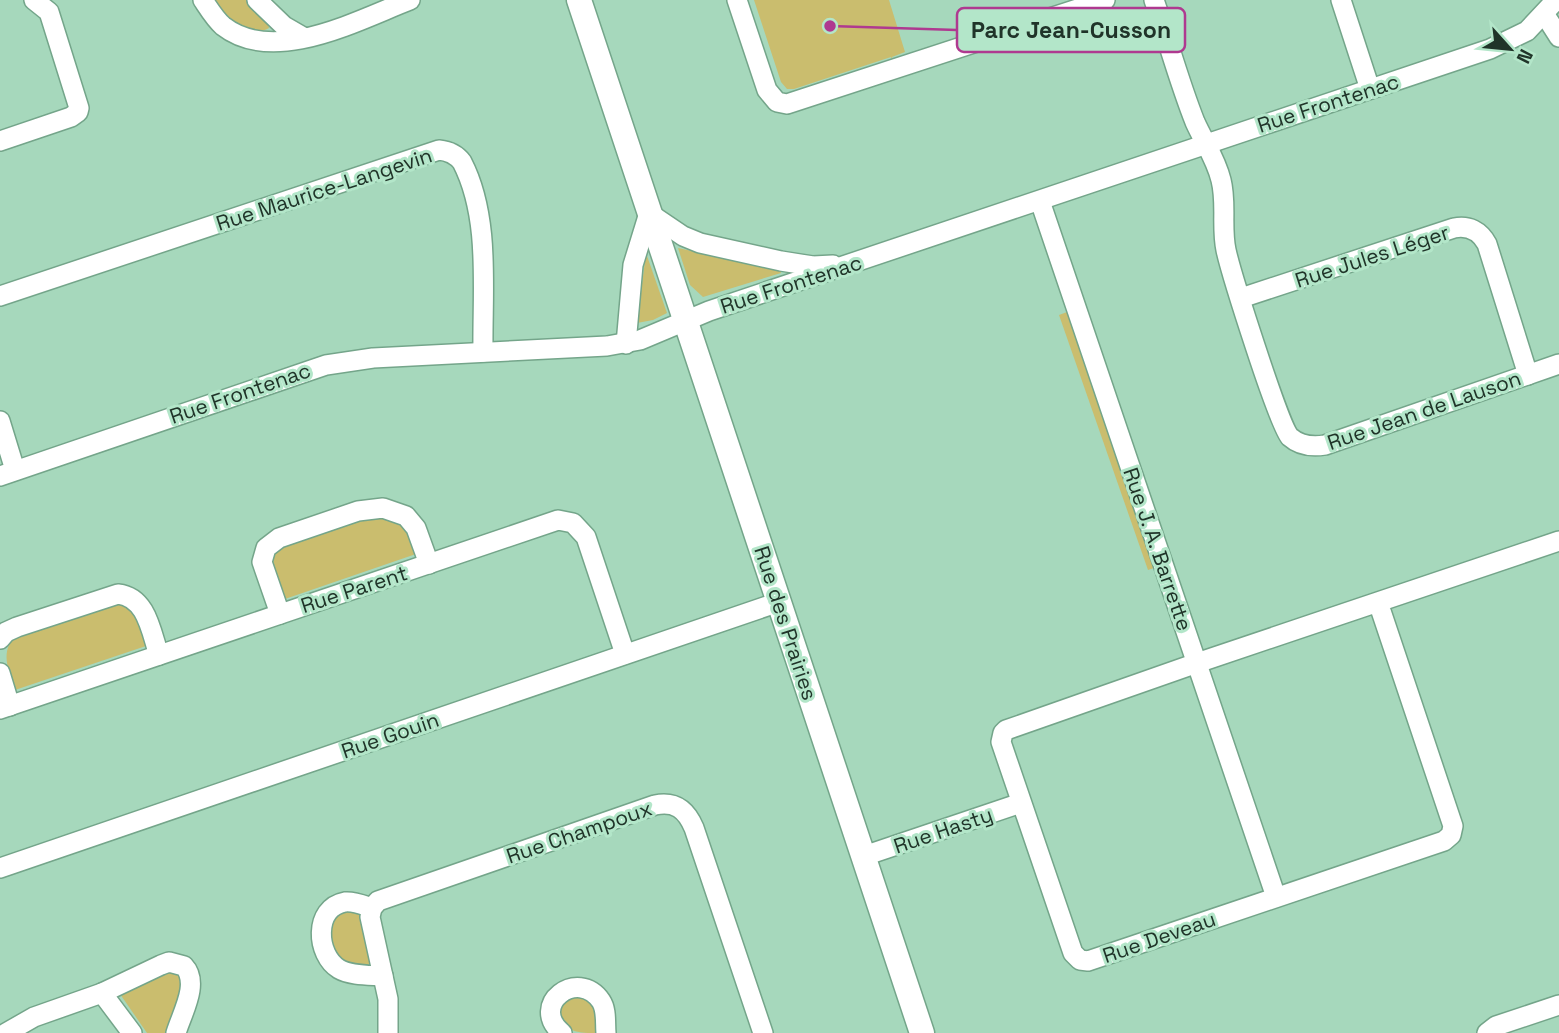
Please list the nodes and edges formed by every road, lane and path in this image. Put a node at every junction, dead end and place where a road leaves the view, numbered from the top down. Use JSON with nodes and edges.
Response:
{"nodes":[{"id":1,"x":34,"y":0,"type":"edge"},
{"id":2,"x":203,"y":0,"type":"edge"},
{"id":3,"x":257,"y":0,"type":"edge"},
{"id":4,"x":579,"y":0,"type":"edge"},
{"id":5,"x":737,"y":0,"type":"edge"},
{"id":6,"x":1105,"y":0,"type":"edge"},
{"id":7,"x":1154,"y":0,"type":"edge"},
{"id":8,"x":1341,"y":0,"type":"edge"},
{"id":9,"x":402,"y":2,"type":"edge"},
{"id":10,"x":1550,"y":7,"type":"edge"},
{"id":11,"x":303,"y":37,"type":"junction"},
{"id":12,"x":1559,"y":37,"type":"edge"},
{"id":13,"x":1370,"y":89,"type":"junction"},
{"id":14,"x":0,"y":141,"type":"edge"},
{"id":15,"x":1206,"y":143,"type":"junction"},
{"id":16,"x":1040,"y":201,"type":"junction"},
{"id":17,"x":649,"y":213,"type":"junction"},
{"id":18,"x":849,"y":264,"type":"junction"},
{"id":19,"x":0,"y":296,"type":"edge"},
{"id":20,"x":1241,"y":298,"type":"junction"},
{"id":21,"x":685,"y":321,"type":"junction"},
{"id":22,"x":626,"y":344,"type":"junction"},
{"id":23,"x":483,"y":352,"type":"junction"},
{"id":24,"x":1559,"y":364,"type":"edge"},
{"id":25,"x":1528,"y":375,"type":"junction"},
{"id":26,"x":0,"y":421,"type":"edge"},
{"id":27,"x":8,"y":473,"type":"edge"},
{"id":28,"x":1559,"y":541,"type":"edge"},
{"id":29,"x":429,"y":564,"type":"junction"},
{"id":30,"x":779,"y":602,"type":"junction"},
{"id":31,"x":1378,"y":602,"type":"junction"},
{"id":32,"x":280,"y":614,"type":"junction"},
{"id":33,"x":0,"y":639,"type":"edge"},
{"id":34,"x":625,"y":654,"type":"junction"},
{"id":35,"x":159,"y":656,"type":"junction"},
{"id":36,"x":1197,"y":663,"type":"junction"},
{"id":37,"x":0,"y":673,"type":"edge"},
{"id":38,"x":5,"y":708,"type":"edge"},
{"id":39,"x":1021,"y":803,"type":"junction"},
{"id":40,"x":864,"y":856,"type":"junction"},
{"id":41,"x":0,"y":868,"type":"edge"},
{"id":42,"x":1276,"y":897,"type":"junction"},
{"id":43,"x":372,"y":908,"type":"junction"},
{"id":44,"x":383,"y":976,"type":"junction"},
{"id":45,"x":102,"y":993,"type":"junction"},
{"id":46,"x":1559,"y":1005,"type":"edge"},
{"id":47,"x":6,"y":1033,"type":"edge"},
{"id":48,"x":132,"y":1033,"type":"edge"},
{"id":49,"x":176,"y":1033,"type":"edge"},
{"id":50,"x":388,"y":1033,"type":"edge"},
{"id":51,"x":562,"y":1033,"type":"edge"},
{"id":52,"x":606,"y":1033,"type":"edge"},
{"id":53,"x":763,"y":1033,"type":"edge"},
{"id":54,"x":922,"y":1033,"type":"edge"},
{"id":55,"x":1487,"y":1033,"type":"edge"}],
"edges":[{"from":1,"to":14,"type":"street"},
{"from":2,"to":11,"type":"street"},
{"from":3,"to":11,"type":"street"},
{"from":4,"to":17,"type":"main road","name":"Rue des Prairies"},
{"from":5,"to":6,"type":"street"},
{"from":7,"to":15,"type":"street","name":"Rue Jean de Lauson"},
{"from":8,"to":13,"type":"street"},
{"from":9,"to":11,"type":"street"},
{"from":10,"to":12,"type":"street"},
{"from":10,"to":13,"type":"street","name":"Rue Frontenac"},
{"from":13,"to":15,"type":"street","name":"Rue Frontenac"},
{"from":15,"to":16,"type":"street","name":"Rue Frontenac"},
{"from":15,"to":20,"type":"street","name":"Rue Jean de Lauson"},
{"from":16,"to":18,"type":"street","name":"Rue Frontenac"},
{"from":16,"to":36,"type":"street","name":"Rue J. A. Barrette"},
{"from":17,"to":18,"type":"street"},
{"from":17,"to":21,"type":"main road","name":"Rue des Prairies"},
{"from":17,"to":22,"type":"street"},
{"from":18,"to":21,"type":"street","name":"Rue Frontenac"},
{"from":19,"to":23,"type":"street","name":"Rue Maurice-Langevin"},
{"from":20,"to":25,"type":"street","name":"Rue Jean de Lauson"},
{"from":20,"to":25,"type":"street","name":"Rue Jules Léger"},
{"from":21,"to":22,"type":"street","name":"Rue Frontenac"},
{"from":21,"to":30,"type":"main road","name":"Rue des Prairies"},
{"from":22,"to":23,"type":"street","name":"Rue Frontenac"},
{"from":23,"to":27,"type":"street","name":"Rue Frontenac"},
{"from":24,"to":25,"type":"street","name":"Rue Jean de Lauson"},
{"from":26,"to":27,"type":"street"},
{"from":28,"to":31,"type":"street","name":"Rue Deveau"},
{"from":29,"to":32,"type":"street","name":"Rue Parent"},
{"from":29,"to":32,"type":"street","name":"Rue Parent"},
{"from":29,"to":34,"type":"street","name":"Rue Parent"},
{"from":30,"to":34,"type":"street","name":"Rue Gouin"},
{"from":30,"to":40,"type":"main road","name":"Rue des Prairies"},
{"from":31,"to":36,"type":"street","name":"Rue Deveau"},
{"from":31,"to":42,"type":"street","name":"Rue Deveau"},
{"from":32,"to":35,"type":"street","name":"Rue Parent"},
{"from":33,"to":35,"type":"street"},
{"from":34,"to":41,"type":"street","name":"Rue Gouin"},
{"from":35,"to":38,"type":"street","name":"Rue Parent"},
{"from":36,"to":39,"type":"street","name":"Rue Deveau"},
{"from":36,"to":42,"type":"street","name":"Rue J. A. Barrette"},
{"from":37,"to":38,"type":"street","name":"Rue Parent"},
{"from":39,"to":40,"type":"street","name":"Rue Hasty"},
{"from":39,"to":42,"type":"street","name":"Rue Deveau"},
{"from":40,"to":54,"type":"main road","name":"Rue des Prairies"},
{"from":43,"to":44,"type":"street"},
{"from":43,"to":44,"type":"street"},
{"from":43,"to":53,"type":"street","name":"Rue Champoux"},
{"from":44,"to":50,"type":"street"},
{"from":45,"to":47,"type":"street"},
{"from":45,"to":48,"type":"street"},
{"from":45,"to":49,"type":"street"},
{"from":46,"to":55,"type":"street"},
{"from":51,"to":52,"type":"street"}]}
